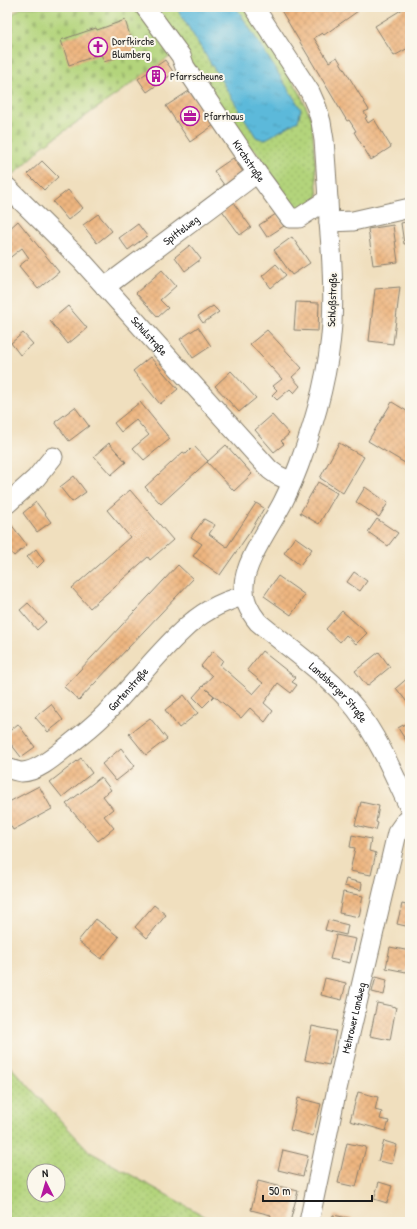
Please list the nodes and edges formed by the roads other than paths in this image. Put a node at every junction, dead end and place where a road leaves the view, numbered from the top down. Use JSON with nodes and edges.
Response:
{"nodes":[{"id":1,"x":145,"y":7,"type":"edge"},
{"id":2,"x":254,"y":7,"type":"edge"},
{"id":3,"x":257,"y":173,"type":"junction"},
{"id":4,"x":7,"y":187,"type":"edge"},
{"id":5,"x":328,"y":199,"type":"junction"},
{"id":6,"x":410,"y":208,"type":"edge"},
{"id":7,"x":329,"y":222,"type":"junction"},
{"id":8,"x":105,"y":287,"type":"junction"},
{"id":9,"x":53,"y":457,"type":"dead end"},
{"id":10,"x":292,"y":482,"type":"junction"},
{"id":11,"x":7,"y":504,"type":"edge"},
{"id":12,"x":244,"y":596,"type":"junction"},
{"id":13,"x":7,"y":768,"type":"edge"},
{"id":14,"x":410,"y":809,"type":"edge"},
{"id":15,"x":410,"y":818,"type":"edge"},
{"id":16,"x":309,"y":1222,"type":"edge"}],
"edges":[{"from":1,"to":3,"type":"street","name":"Kirchstraße"},
{"from":2,"to":5,"type":"street","name":"Schloßstraße"},
{"from":3,"to":5,"type":"street","name":"Kirchstraße"},
{"from":3,"to":8,"type":"street","name":"Spittelweg"},
{"from":4,"to":8,"type":"street","name":"Schulstraße"},
{"from":5,"to":7,"type":"street","name":"Schloßstraße"},
{"from":6,"to":7,"type":"street"},
{"from":7,"to":10,"type":"street","name":"Schloßstraße"},
{"from":8,"to":10,"type":"street","name":"Schulstraße"},
{"from":9,"to":11,"type":"street"},
{"from":10,"to":12,"type":"street","name":"Schloßstraße"},
{"from":12,"to":13,"type":"street","name":"Gartenstraße"},
{"from":12,"to":14,"type":"street","name":"Landsberger Straße"},
{"from":15,"to":16,"type":"street","name":"Mehrower Landweg"}]}
